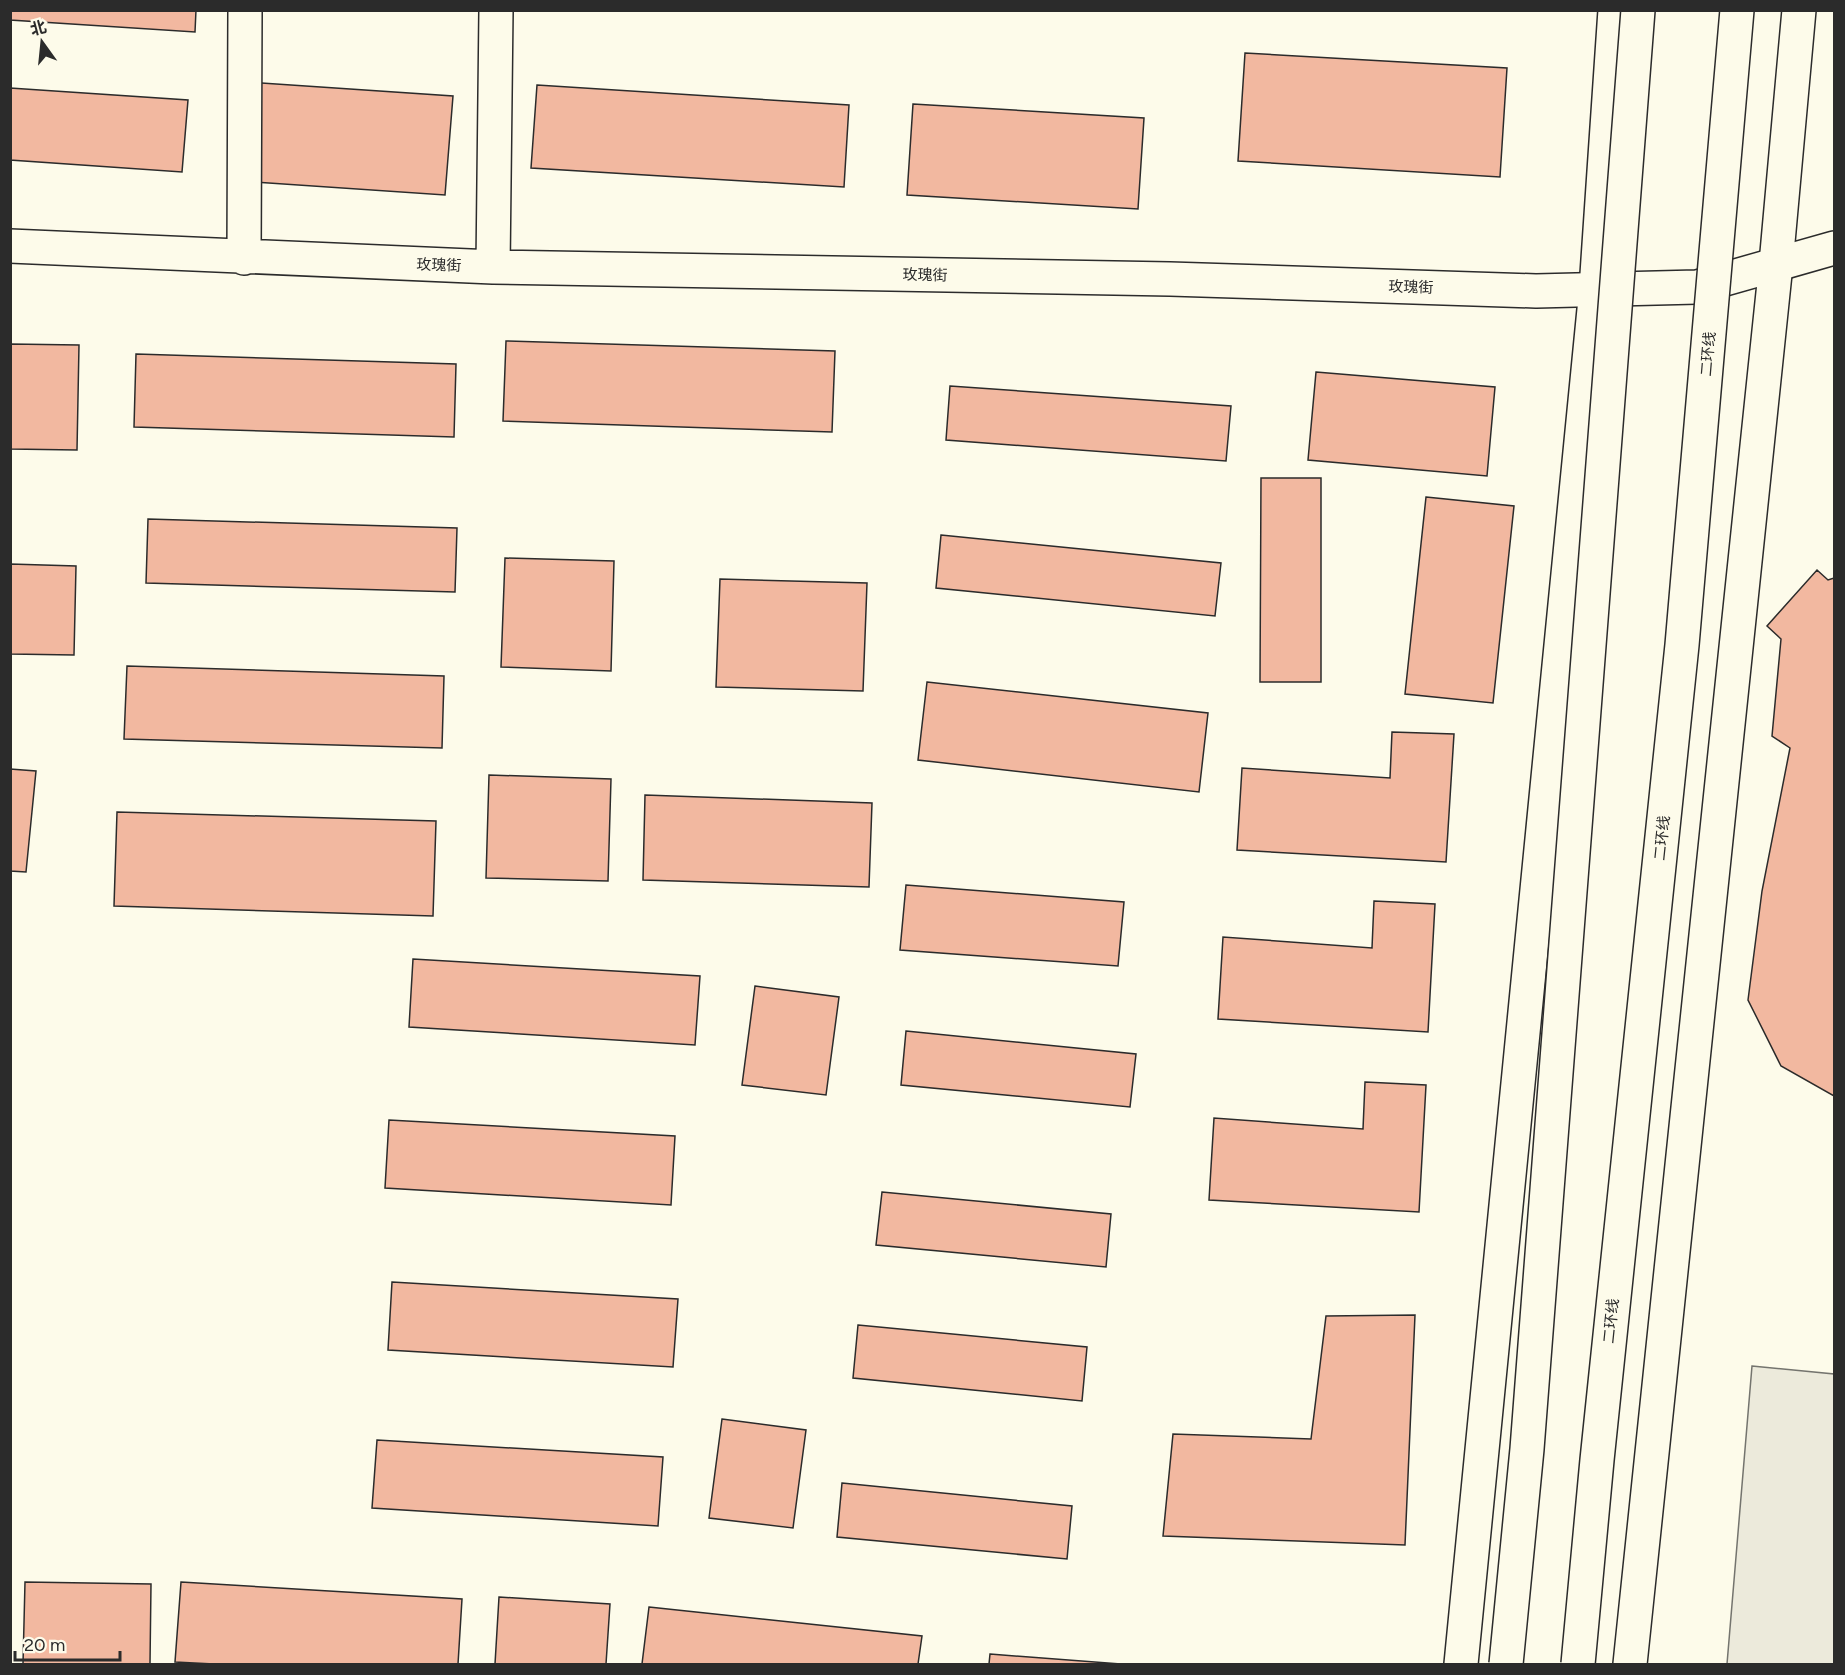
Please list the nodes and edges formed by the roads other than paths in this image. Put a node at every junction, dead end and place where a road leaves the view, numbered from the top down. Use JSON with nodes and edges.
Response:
{"nodes":[{"id":1,"x":245,"y":10,"type":"edge"},
{"id":2,"x":496,"y":10,"type":"edge"},
{"id":3,"x":1615,"y":10,"type":"edge"},
{"id":4,"x":1638,"y":10,"type":"edge"},
{"id":5,"x":1737,"y":10,"type":"edge"},
{"id":6,"x":1799,"y":10,"type":"edge"},
{"id":7,"x":10,"y":246,"type":"edge"},
{"id":8,"x":1834,"y":248,"type":"edge"},
{"id":9,"x":244,"y":258,"type":"junction"},
{"id":10,"x":1776,"y":264,"type":"junction"},
{"id":11,"x":493,"y":267,"type":"junction"},
{"id":12,"x":1596,"y":289,"type":"junction"},
{"id":13,"x":1461,"y":1665,"type":"edge"},
{"id":14,"x":1506,"y":1665,"type":"edge"},
{"id":15,"x":1578,"y":1665,"type":"edge"},
{"id":16,"x":1630,"y":1665,"type":"edge"}],
"edges":[{"from":1,"to":9,"type":"main road"},
{"from":2,"to":11,"type":"main road"},
{"from":3,"to":12,"type":"main road"},
{"from":4,"to":14,"type":"main road","bridge":true},
{"from":5,"to":15,"type":"main road","name":"二环线","bridge":true},
{"from":6,"to":10,"type":"main road"},
{"from":7,"to":9,"type":"main road","name":"玫瑰街"},
{"from":8,"to":10,"type":"main road","name":"玫瑰街"},
{"from":9,"to":11,"type":"main road","name":"玫瑰街"},
{"from":10,"to":12,"type":"main road","name":"玫瑰街"},
{"from":10,"to":16,"type":"main road"},
{"from":11,"to":12,"type":"main road","name":"玫瑰街"},
{"from":12,"to":13,"type":"main road"}]}
